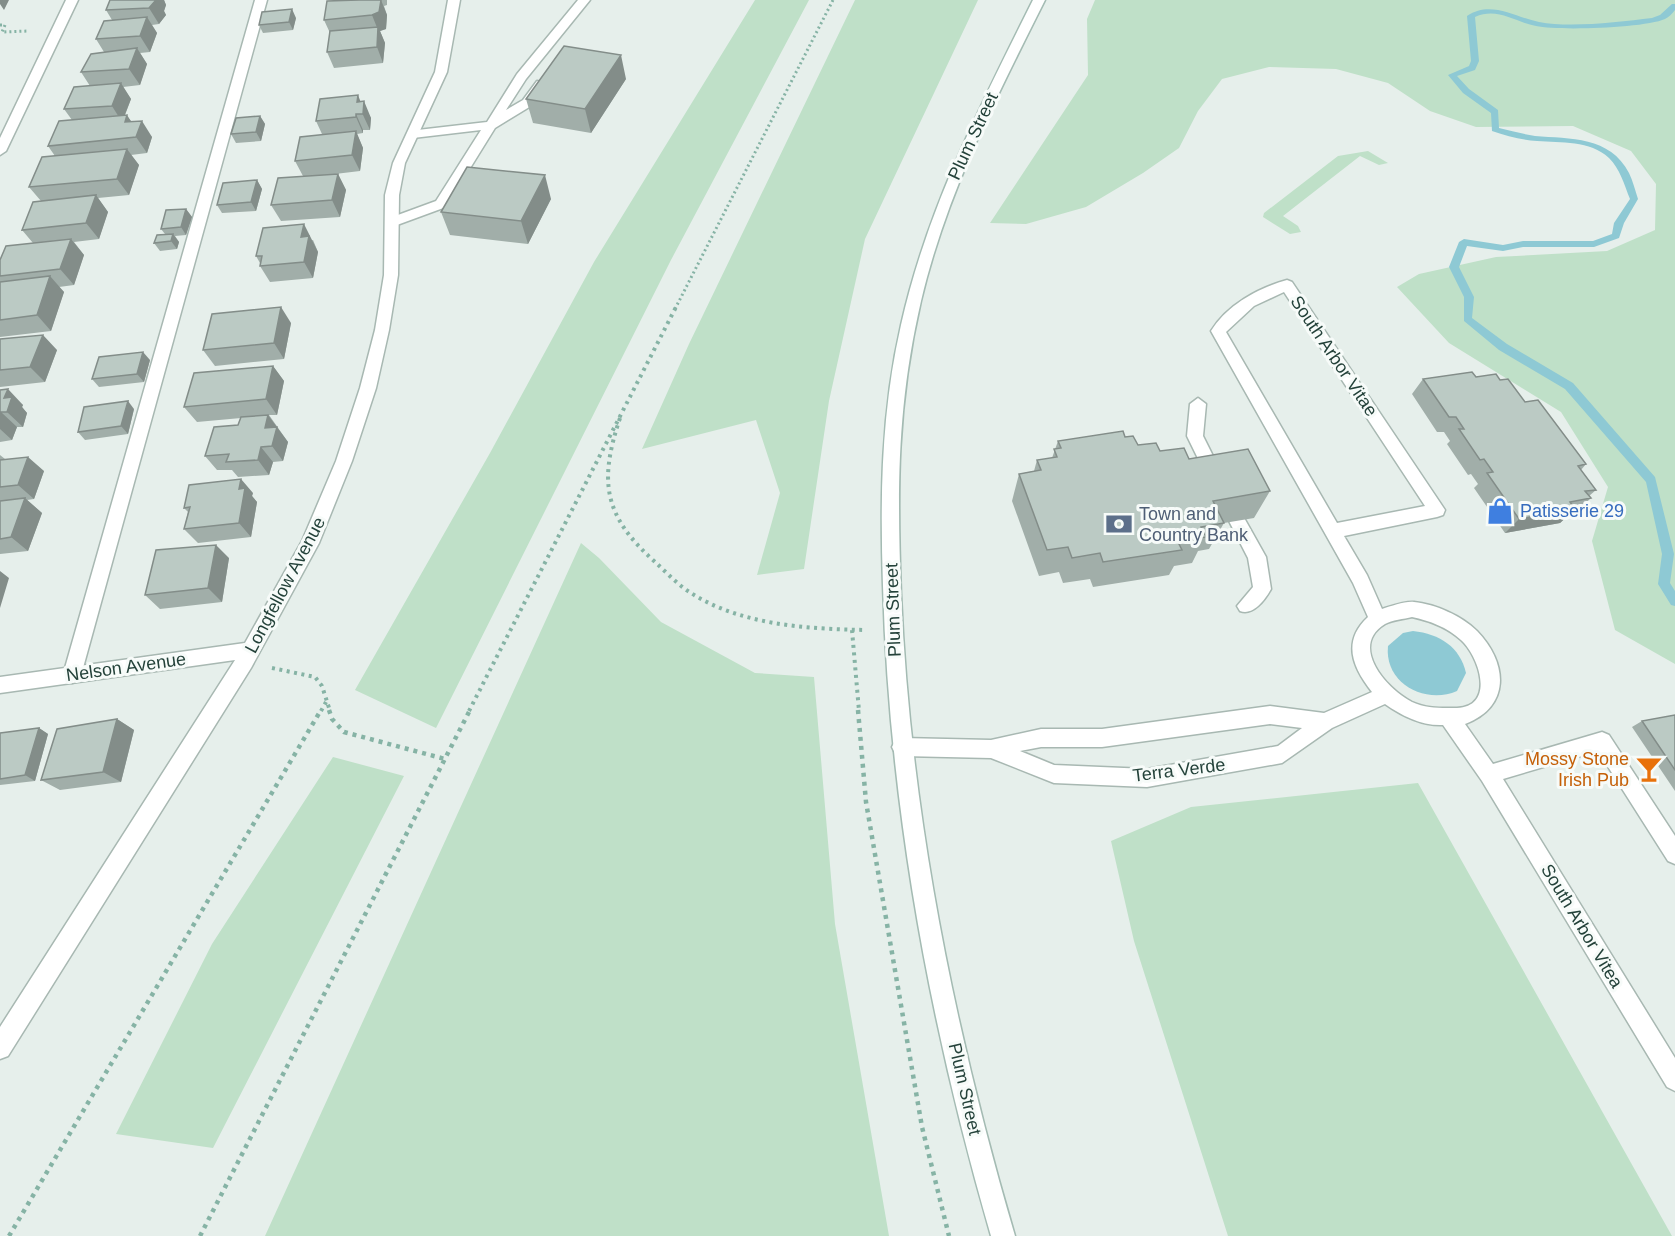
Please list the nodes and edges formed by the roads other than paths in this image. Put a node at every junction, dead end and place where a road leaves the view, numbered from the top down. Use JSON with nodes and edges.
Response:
{"nodes":[{"id":1,"x":72,"y":0,"type":"edge"},
{"id":2,"x":261,"y":0,"type":"edge"},
{"id":3,"x":454,"y":0,"type":"edge"},
{"id":4,"x":584,"y":0,"type":"edge"},
{"id":5,"x":1040,"y":0,"type":"edge"},
{"id":6,"x":552,"y":81,"type":"edge"},
{"id":7,"x":491,"y":125,"type":"junction"},
{"id":8,"x":412,"y":134,"type":"junction"},
{"id":9,"x":0,"y":152,"type":"edge"},
{"id":10,"x":441,"y":204,"type":"junction"},
{"id":11,"x":459,"y":205,"type":"edge"},
{"id":12,"x":392,"y":222,"type":"junction"},
{"id":13,"x":1198,"y":405,"type":"dead end"},
{"id":14,"x":1216,"y":480,"type":"edge"},
{"id":15,"x":1237,"y":521,"type":"edge"},
{"id":16,"x":1332,"y":531,"type":"junction"},
{"id":17,"x":1246,"y":606,"type":"dead end"},
{"id":18,"x":1377,"y":617,"type":"junction"},
{"id":19,"x":247,"y":656,"type":"junction"},
{"id":20,"x":72,"y":675,"type":"junction"},
{"id":21,"x":0,"y":685,"type":"edge"},
{"id":22,"x":1385,"y":695,"type":"junction"},
{"id":23,"x":1450,"y":719,"type":"junction"},
{"id":24,"x":1324,"y":722,"type":"junction"},
{"id":25,"x":902,"y":747,"type":"junction"},
{"id":26,"x":991,"y":749,"type":"junction"},
{"id":27,"x":1489,"y":774,"type":"junction"},
{"id":28,"x":1675,"y":854,"type":"edge"},
{"id":29,"x":0,"y":1048,"type":"edge"},
{"id":30,"x":1675,"y":1079,"type":"edge"},
{"id":31,"x":1003,"y":1236,"type":"edge"}],
"edges":[{"from":1,"to":9,"type":"street"},
{"from":2,"to":20,"type":"street"},
{"from":3,"to":8,"type":"street","name":"Longfellow Avenue"},
{"from":4,"to":7,"type":"street"},
{"from":5,"to":25,"type":"street","name":"Plum Street"},
{"from":6,"to":7,"type":"street"},
{"from":7,"to":8,"type":"street"},
{"from":7,"to":10,"type":"street"},
{"from":8,"to":12,"type":"street","name":"Longfellow Avenue"},
{"from":10,"to":11,"type":"street"},
{"from":10,"to":12,"type":"street"},
{"from":12,"to":19,"type":"street","name":"Longfellow Avenue"},
{"from":13,"to":14,"type":"street"},
{"from":15,"to":17,"type":"street"},
{"from":16,"to":16,"type":"street","name":"South Arbor Vitae"},
{"from":16,"to":18,"type":"street","name":"South Arbor Vitae"},
{"from":18,"to":22,"type":"street"},
{"from":18,"to":23,"type":"street"},
{"from":19,"to":20,"type":"street","name":"Nelson Avenue"},
{"from":19,"to":29,"type":"street","name":"Longfellow Avenue"},
{"from":20,"to":21,"type":"street","name":"Nelson Avenue"},
{"from":22,"to":23,"type":"street"},
{"from":22,"to":24,"type":"street","name":"Terra Verde"},
{"from":23,"to":27,"type":"street","name":"South Arbor Vitea"},
{"from":24,"to":26,"type":"street","name":"Terra Verde"},
{"from":24,"to":26,"type":"street","name":"Terra Verde"},
{"from":25,"to":26,"type":"street","name":"Terra Verde"},
{"from":25,"to":31,"type":"street","name":"Plum Street"},
{"from":27,"to":28,"type":"street"},
{"from":27,"to":30,"type":"street","name":"South Arbor Vitea"}]}
